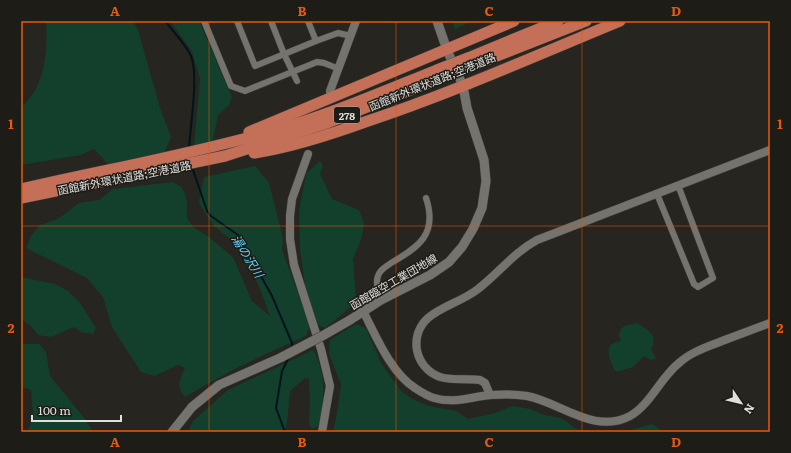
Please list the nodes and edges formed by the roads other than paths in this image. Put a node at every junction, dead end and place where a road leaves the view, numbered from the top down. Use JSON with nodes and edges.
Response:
{"nodes":[{"id":1,"x":204,"y":21,"type":"edge"},
{"id":2,"x":237,"y":21,"type":"edge"},
{"id":3,"x":271,"y":21,"type":"edge"},
{"id":4,"x":308,"y":21,"type":"edge"},
{"id":5,"x":356,"y":21,"type":"edge"},
{"id":6,"x":437,"y":21,"type":"edge"},
{"id":7,"x":514,"y":21,"type":"edge"},
{"id":8,"x":558,"y":21,"type":"edge"},
{"id":9,"x":586,"y":21,"type":"edge"},
{"id":10,"x":620,"y":21,"type":"edge"},
{"id":11,"x":351,"y":36,"type":"junction"},
{"id":12,"x":316,"y":41,"type":"junction"},
{"id":13,"x":447,"y":50,"type":"junction"},
{"id":14,"x":284,"y":54,"type":"junction"},
{"id":15,"x":470,"y":62,"type":"junction"},
{"id":16,"x":339,"y":69,"type":"junction"},
{"id":17,"x":293,"y":72,"type":"junction"},
{"id":18,"x":297,"y":81,"type":"dead end"},
{"id":19,"x":463,"y":86,"type":"junction"},
{"id":20,"x":330,"y":90,"type":"dead end"},
{"id":21,"x":247,"y":144,"type":"junction"},
{"id":22,"x":770,"y":150,"type":"edge"},
{"id":23,"x":308,"y":154,"type":"dead end"},
{"id":24,"x":108,"y":175,"type":"junction"},
{"id":25,"x":678,"y":185,"type":"junction"},
{"id":26,"x":21,"y":189,"type":"edge"},
{"id":27,"x":657,"y":194,"type":"junction"},
{"id":28,"x":21,"y":198,"type":"edge"},
{"id":29,"x":426,"y":198,"type":"dead end"},
{"id":30,"x":381,"y":300,"type":"junction"},
{"id":31,"x":363,"y":311,"type":"junction"},
{"id":32,"x":770,"y":323,"type":"edge"},
{"id":33,"x":490,"y":395,"type":"junction"},
{"id":34,"x":172,"y":432,"type":"edge"},
{"id":35,"x":322,"y":432,"type":"edge"}],
"edges":[{"from":1,"to":17,"type":"street"},
{"from":2,"to":14,"type":"street"},
{"from":3,"to":14,"type":"street"},
{"from":4,"to":12,"type":"street"},
{"from":5,"to":11,"type":"street"},
{"from":6,"to":13,"type":"main road","name":"函館臨空工業団地線"},
{"from":7,"to":13,"type":"highway"},
{"from":8,"to":15,"type":"highway","name":"函館新外環状道路;空港道路","number":"278"},
{"from":9,"to":15,"type":"highway","name":"函館新外環状道路;空港道路","number":"278"},
{"from":10,"to":19,"type":"highway"},
{"from":11,"to":12,"type":"street"},
{"from":11,"to":16,"type":"street"},
{"from":12,"to":14,"type":"street"},
{"from":13,"to":19,"type":"main road","name":"函館臨空工業団地線"},
{"from":13,"to":21,"type":"highway"},
{"from":14,"to":17,"type":"street"},
{"from":15,"to":21,"type":"highway","name":"函館新外環状道路;空港道路","number":"278","bridge":true},
{"from":16,"to":17,"type":"street"},
{"from":16,"to":20,"type":"street"},
{"from":17,"to":18,"type":"street"},
{"from":19,"to":21,"type":"highway"},
{"from":19,"to":30,"type":"main road","name":"函館臨空工業団地線"},
{"from":21,"to":24,"type":"highway","name":"函館新外環状道路;空港道路"},
{"from":21,"to":24,"type":"highway","name":"函館新外環状道路;空港道路"},
{"from":22,"to":25,"type":"street"},
{"from":23,"to":35,"type":"street"},
{"from":24,"to":26,"type":"highway","name":"函館新外環状道路;空港道路"},
{"from":24,"to":28,"type":"highway","name":"函館新外環状道路;空港道路"},
{"from":25,"to":27,"type":"street"},
{"from":25,"to":27,"type":"street"},
{"from":27,"to":33,"type":"street"},
{"from":29,"to":30,"type":"street"},
{"from":30,"to":31,"type":"main road","name":"函館臨空工業団地線"},
{"from":31,"to":33,"type":"street"},
{"from":31,"to":34,"type":"main road","name":"函館臨空工業団地線","bridge":true},
{"from":32,"to":33,"type":"street"}]}
